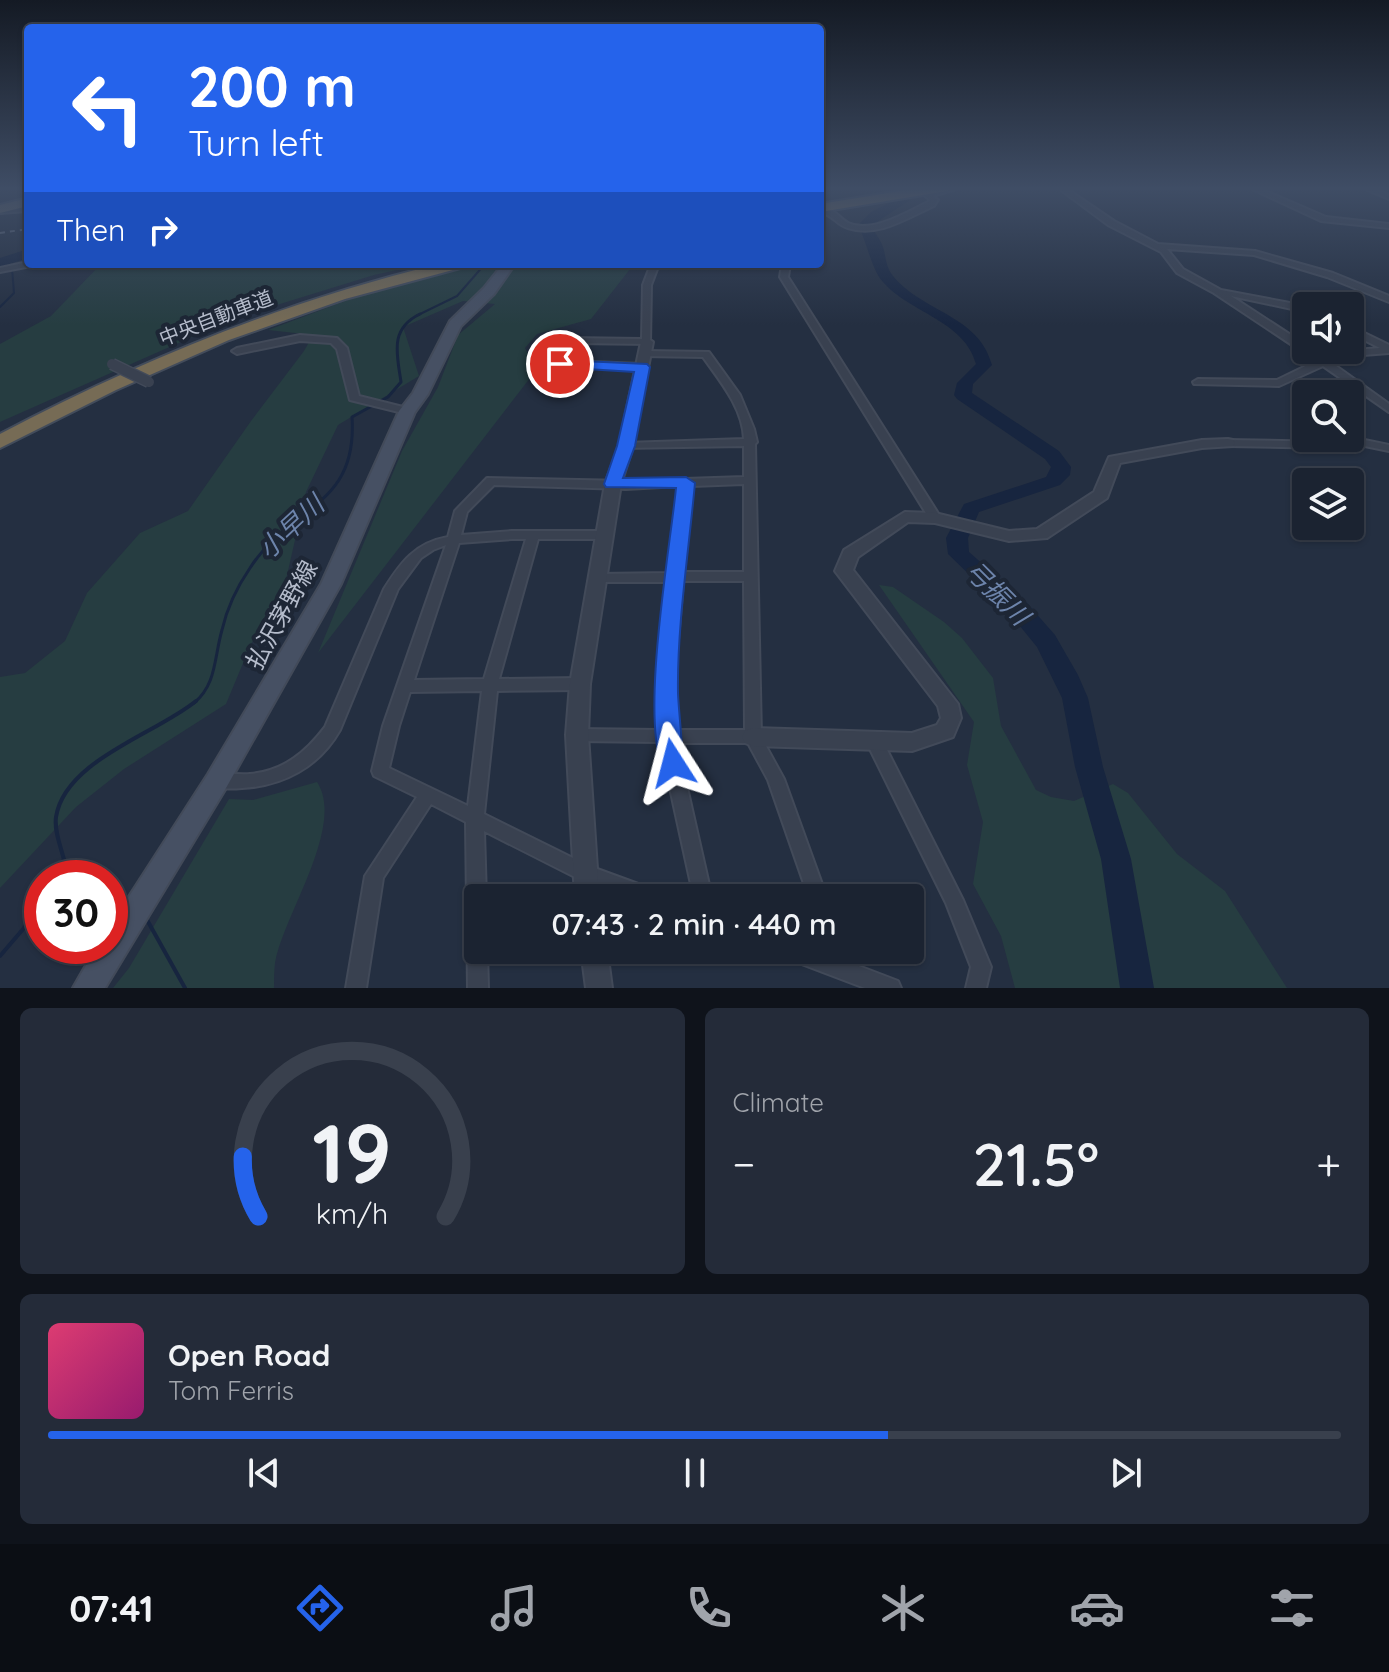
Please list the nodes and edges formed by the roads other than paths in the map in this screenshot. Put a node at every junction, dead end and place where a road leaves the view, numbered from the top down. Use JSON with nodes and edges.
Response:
{"nodes":[{"id":1,"x":1131,"y":233,"type":"edge"},
{"id":2,"x":1157,"y":246,"type":"junction"},
{"id":3,"x":24,"y":265,"type":"edge"},
{"id":4,"x":435,"y":268,"type":"edge"},
{"id":5,"x":438,"y":268,"type":"edge"},
{"id":6,"x":506,"y":268,"type":"edge"},
{"id":7,"x":653,"y":268,"type":"edge"},
{"id":8,"x":785,"y":268,"type":"edge"},
{"id":9,"x":2,"y":269,"type":"edge"},
{"id":10,"x":1217,"y":291,"type":"junction"},
{"id":11,"x":1389,"y":299,"type":"edge"},
{"id":12,"x":1292,"y":306,"type":"edge"},
{"id":13,"x":1364,"y":336,"type":"edge"},
{"id":14,"x":1292,"y":340,"type":"edge"},
{"id":15,"x":1389,"y":349,"type":"edge"},
{"id":16,"x":237,"y":351,"type":"dead end"},
{"id":17,"x":1364,"y":351,"type":"edge"},
{"id":18,"x":645,"y":354,"type":"junction"},
{"id":19,"x":109,"y":363,"type":"dead end"},
{"id":20,"x":1301,"y":364,"type":"edge"},
{"id":21,"x":1327,"y":364,"type":"edge"},
{"id":22,"x":149,"y":382,"type":"dead end"},
{"id":23,"x":1198,"y":382,"type":"dead end"},
{"id":24,"x":1389,"y":409,"type":"edge"},
{"id":25,"x":407,"y":411,"type":"junction"},
{"id":26,"x":0,"y":431,"type":"edge"},
{"id":27,"x":0,"y":442,"type":"edge"},
{"id":28,"x":751,"y":442,"type":"junction"},
{"id":29,"x":1228,"y":443,"type":"joint"},
{"id":30,"x":626,"y":446,"type":"junction"},
{"id":31,"x":1389,"y":448,"type":"edge"},
{"id":32,"x":751,"y":480,"type":"junction"},
{"id":33,"x":686,"y":483,"type":"junction"},
{"id":34,"x":613,"y":484,"type":"junction"},
{"id":35,"x":935,"y":518,"type":"junction"},
{"id":36,"x":603,"y":535,"type":"junction"},
{"id":37,"x":533,"y":536,"type":"junction"},
{"id":38,"x":453,"y":539,"type":"junction"},
{"id":39,"x":677,"y":576,"type":"junction"},
{"id":40,"x":751,"y":576,"type":"junction"},
{"id":41,"x":598,"y":578,"type":"junction"},
{"id":42,"x":580,"y":684,"type":"junction"},
{"id":43,"x":490,"y":685,"type":"junction"},
{"id":44,"x":404,"y":686,"type":"junction"},
{"id":45,"x":577,"y":735,"type":"junction"},
{"id":46,"x":667,"y":736,"type":"junction"},
{"id":47,"x":753,"y":737,"type":"junction"},
{"id":48,"x":875,"y":743,"type":"junction"},
{"id":49,"x":217,"y":781,"type":"junction"},
{"id":50,"x":427,"y":796,"type":"junction"},
{"id":51,"x":475,"y":816,"type":"junction"},
{"id":52,"x":583,"y":872,"type":"junction"},
{"id":53,"x":585,"y":884,"type":"edge"},
{"id":54,"x":615,"y":884,"type":"edge"},
{"id":55,"x":700,"y":884,"type":"edge"},
{"id":56,"x":813,"y":884,"type":"edge"},
{"id":57,"x":596,"y":964,"type":"edge"},
{"id":58,"x":826,"y":964,"type":"edge"},
{"id":59,"x":841,"y":964,"type":"edge"},
{"id":60,"x":844,"y":971,"type":"junction"},
{"id":61,"x":88,"y":988,"type":"edge"},
{"id":62,"x":356,"y":988,"type":"edge"},
{"id":63,"x":478,"y":988,"type":"edge"},
{"id":64,"x":599,"y":988,"type":"edge"},
{"id":65,"x":891,"y":988,"type":"edge"},
{"id":66,"x":976,"y":988,"type":"edge"}],
"edges":[{"from":1,"to":2,"type":"street"},
{"from":2,"to":10,"type":"street"},
{"from":2,"to":11,"type":"street"},
{"from":3,"to":9,"type":"street"},
{"from":4,"to":26,"type":"highway","name":"中央自動車道"},
{"from":5,"to":27,"type":"highway","name":"中央自動車道"},
{"from":6,"to":25,"type":"main road","name":"払沢茅野線"},
{"from":7,"to":18,"type":"street"},
{"from":8,"to":35,"type":"street"},
{"from":10,"to":12,"type":"street"},
{"from":10,"to":14,"type":"street"},
{"from":13,"to":15,"type":"street"},
{"from":15,"to":17,"type":"street"},
{"from":16,"to":25,"type":"street"},
{"from":18,"to":18,"type":"street"},
{"from":18,"to":28,"type":"street"},
{"from":18,"to":30,"type":"street"},
{"from":19,"to":22,"type":"street","bridge":true},
{"from":20,"to":23,"type":"street"},
{"from":21,"to":24,"type":"street"},
{"from":25,"to":49,"type":"main road","name":"払沢茅野線"},
{"from":28,"to":30,"type":"street"},
{"from":28,"to":32,"type":"street"},
{"from":29,"to":31,"type":"street"},
{"from":29,"to":35,"type":"street"},
{"from":30,"to":34,"type":"street"},
{"from":32,"to":33,"type":"street"},
{"from":32,"to":40,"type":"street"},
{"from":33,"to":34,"type":"street"},
{"from":33,"to":39,"type":"street"},
{"from":34,"to":36,"type":"street"},
{"from":34,"to":38,"type":"street"},
{"from":35,"to":48,"type":"street"},
{"from":36,"to":37,"type":"street"},
{"from":36,"to":41,"type":"street"},
{"from":37,"to":38,"type":"street"},
{"from":37,"to":43,"type":"street"},
{"from":38,"to":44,"type":"street"},
{"from":38,"to":49,"type":"street"},
{"from":39,"to":40,"type":"street"},
{"from":39,"to":41,"type":"street"},
{"from":39,"to":46,"type":"street"},
{"from":40,"to":47,"type":"street"},
{"from":41,"to":42,"type":"street"},
{"from":42,"to":43,"type":"street"},
{"from":42,"to":45,"type":"street"},
{"from":43,"to":44,"type":"street"},
{"from":43,"to":51,"type":"street"},
{"from":44,"to":50,"type":"street"},
{"from":45,"to":46,"type":"street"},
{"from":45,"to":52,"type":"street"},
{"from":46,"to":47,"type":"street"},
{"from":46,"to":55,"type":"street"},
{"from":47,"to":48,"type":"street"},
{"from":47,"to":56,"type":"street"},
{"from":48,"to":66,"type":"street"},
{"from":49,"to":61,"type":"main road","name":"払沢茅野線"},
{"from":50,"to":51,"type":"street"},
{"from":50,"to":62,"type":"street"},
{"from":51,"to":52,"type":"street"},
{"from":51,"to":63,"type":"street"},
{"from":52,"to":53,"type":"street"},
{"from":52,"to":54,"type":"street"},
{"from":57,"to":64,"type":"street"},
{"from":58,"to":60,"type":"street"},
{"from":59,"to":60,"type":"street"},
{"from":60,"to":65,"type":"street"}]}
